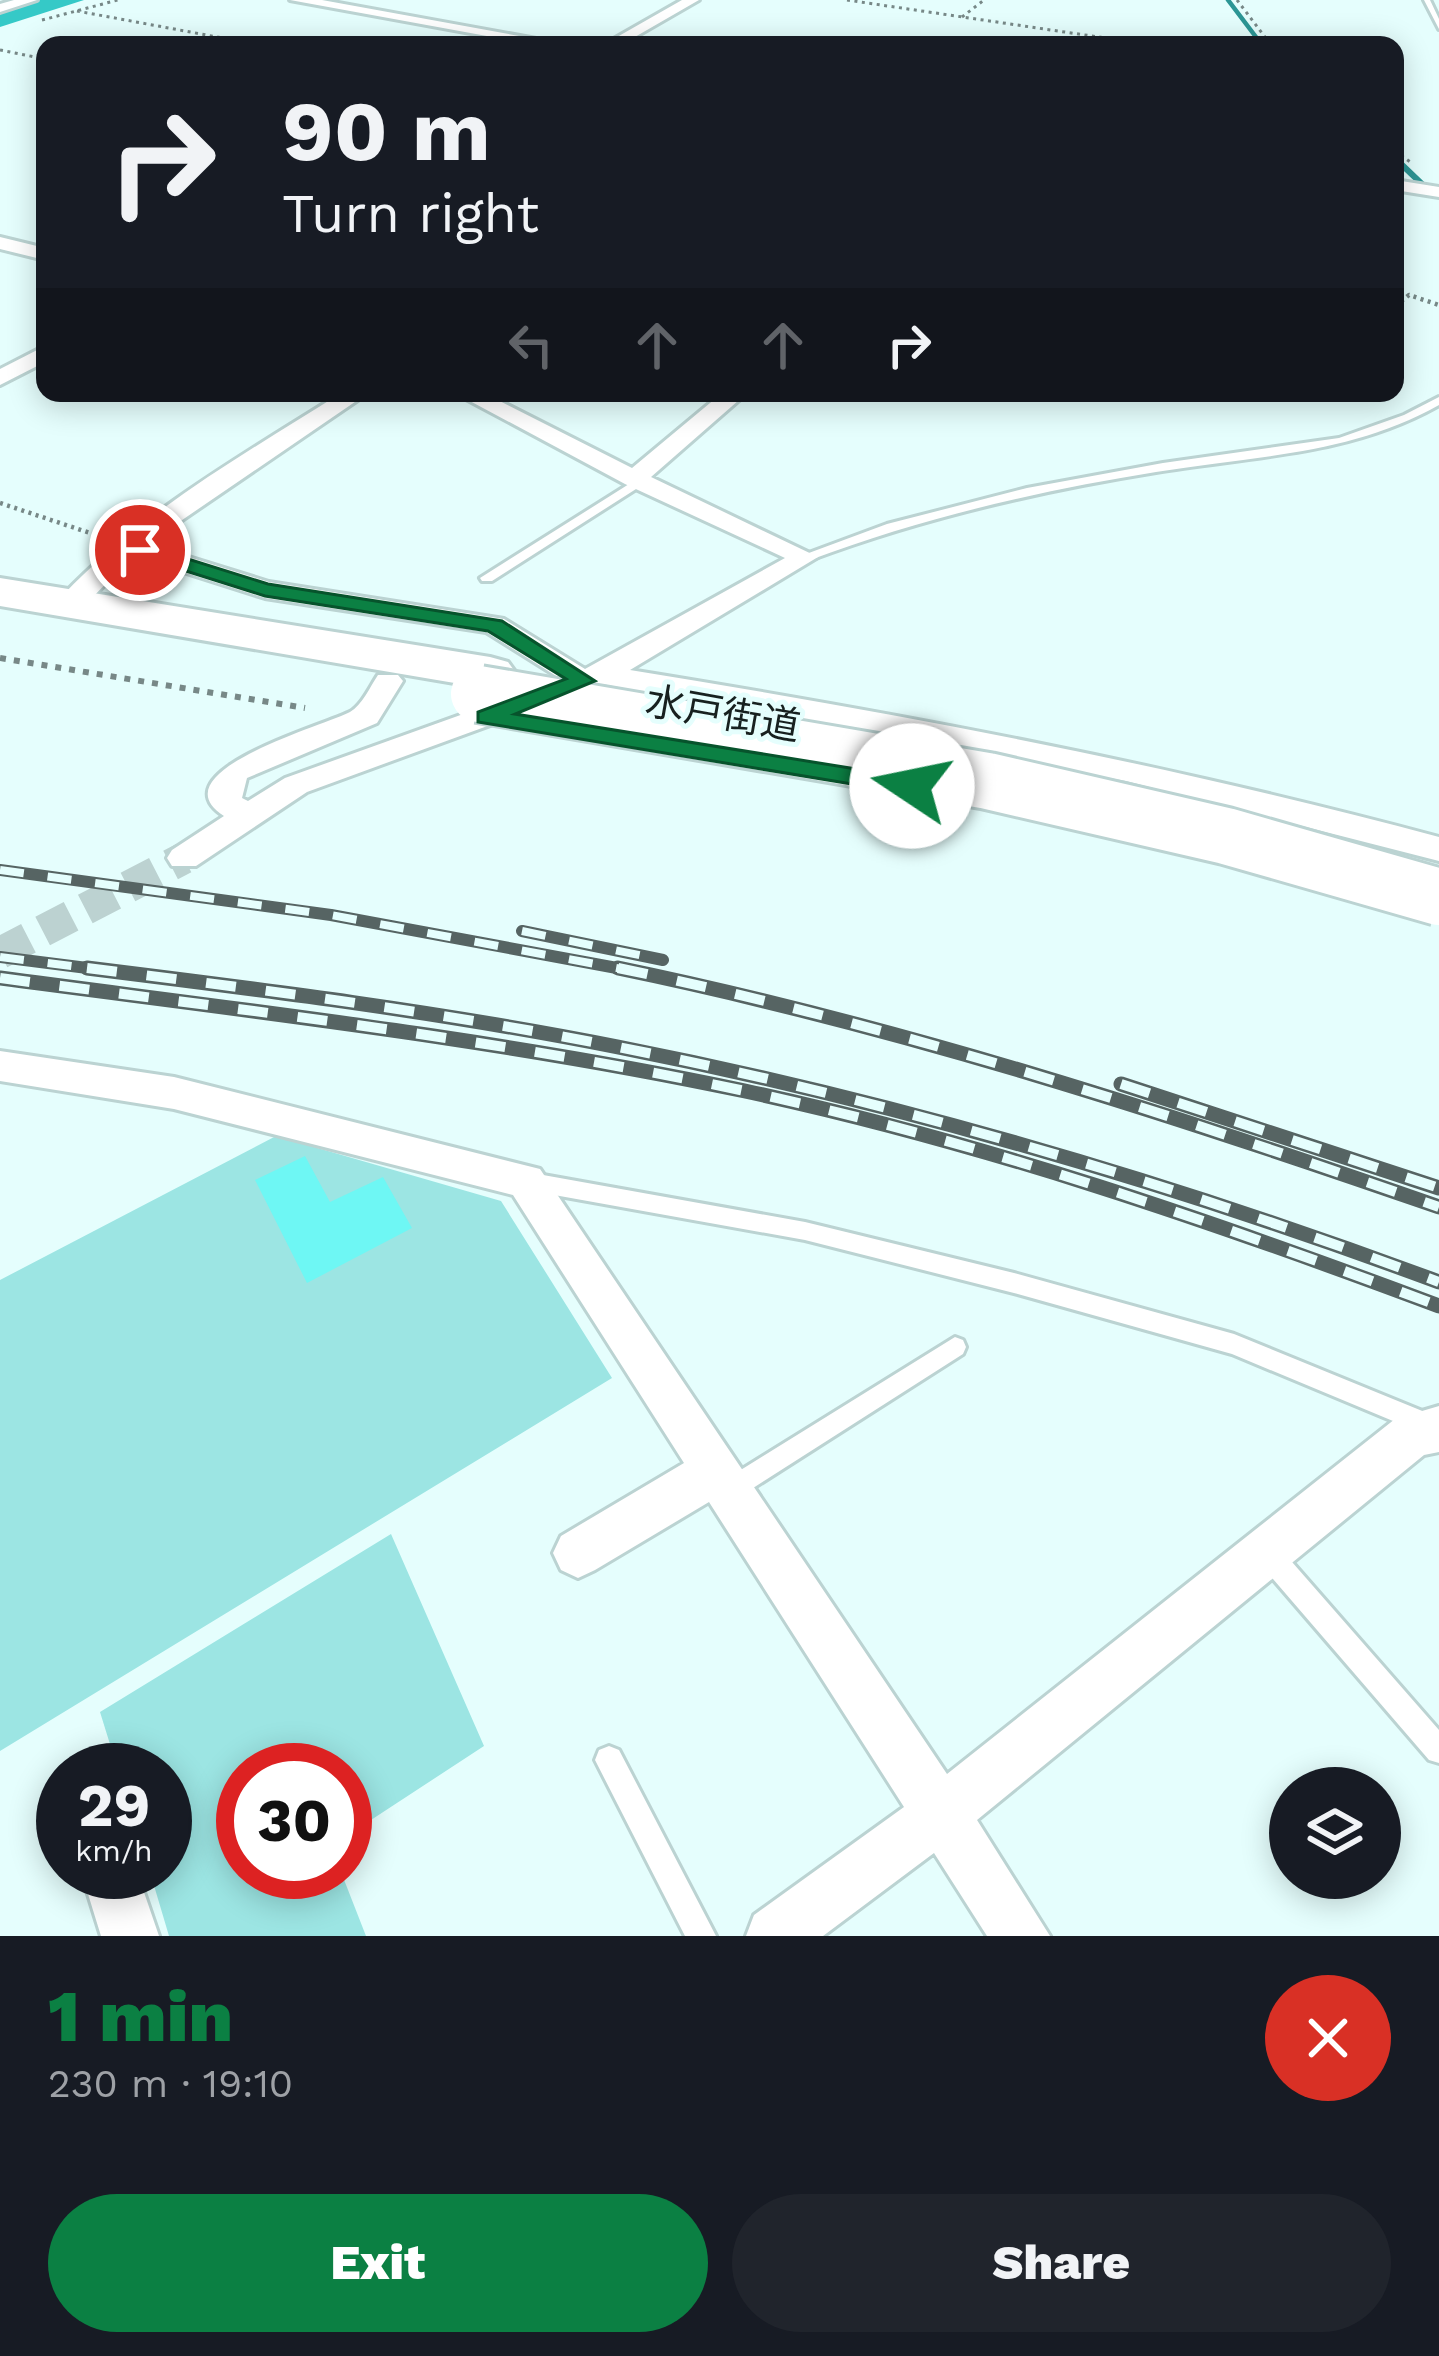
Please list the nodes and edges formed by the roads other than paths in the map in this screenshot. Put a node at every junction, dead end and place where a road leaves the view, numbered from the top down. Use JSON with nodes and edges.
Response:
{"nodes":[{"id":1,"x":30,"y":0,"type":"edge"},
{"id":2,"x":298,"y":0,"type":"edge"},
{"id":3,"x":692,"y":0,"type":"edge"},
{"id":4,"x":1427,"y":0,"type":"edge"},
{"id":5,"x":0,"y":8,"type":"edge"},
{"id":6,"x":1439,"y":27,"type":"edge"},
{"id":7,"x":509,"y":36,"type":"edge"},
{"id":8,"x":626,"y":36,"type":"edge"},
{"id":9,"x":1404,"y":186,"type":"edge"},
{"id":10,"x":1439,"y":192,"type":"edge"},
{"id":11,"x":0,"y":243,"type":"edge"},
{"id":12,"x":36,"y":252,"type":"edge"},
{"id":13,"x":36,"y":358,"type":"edge"},
{"id":14,"x":0,"y":378,"type":"edge"},
{"id":15,"x":1439,"y":400,"type":"edge"},
{"id":16,"x":343,"y":402,"type":"edge"},
{"id":17,"x":484,"y":402,"type":"edge"},
{"id":18,"x":726,"y":402,"type":"edge"},
{"id":19,"x":638,"y":480,"type":"junction"},
{"id":20,"x":127,"y":545,"type":"road end"},
{"id":21,"x":805,"y":557,"type":"junction"},
{"id":22,"x":487,"y":578,"type":"dead end"},
{"id":23,"x":0,"y":592,"type":"edge"},
{"id":24,"x":72,"y":602,"type":"junction"},
{"id":25,"x":0,"y":623,"type":"edge"},
{"id":26,"x":591,"y":677,"type":"junction"},
{"id":27,"x":485,"y":695,"type":"junction"},
{"id":28,"x":377,"y":698,"type":"junction"},
{"id":29,"x":246,"y":815,"type":"junction"},
{"id":30,"x":1439,"y":849,"type":"edge"},
{"id":31,"x":184,"y":858,"type":"tunnel mouth"},
{"id":32,"x":1439,"y":869,"type":"edge"},
{"id":33,"x":1439,"y":897,"type":"edge"},
{"id":34,"x":1439,"y":919,"type":"edge"},
{"id":35,"x":0,"y":1066,"type":"edge"},
{"id":36,"x":526,"y":1181,"type":"junction"},
{"id":37,"x":956,"y":1347,"type":"dead end"},
{"id":38,"x":1436,"y":1428,"type":"edge"},
{"id":39,"x":721,"y":1481,"type":"junction"},
{"id":40,"x":1265,"y":1551,"type":"junction"},
{"id":41,"x":578,"y":1553,"type":"dead end"},
{"id":42,"x":1439,"y":1750,"type":"edge"},
{"id":43,"x":609,"y":1760,"type":"dead end"},
{"id":44,"x":942,"y":1813,"type":"junction"},
{"id":45,"x":118,"y":1899,"type":"edge"},
{"id":46,"x":130,"y":1936,"type":"edge"},
{"id":47,"x":701,"y":1936,"type":"edge"},
{"id":48,"x":775,"y":1936,"type":"edge"},
{"id":49,"x":1022,"y":1936,"type":"edge"}],
"edges":[{"from":1,"to":5,"type":"street"},
{"from":2,"to":7,"type":"street"},
{"from":3,"to":8,"type":"street"},
{"from":4,"to":6,"type":"lane"},
{"from":9,"to":10,"type":"street"},
{"from":11,"to":12,"type":"street"},
{"from":13,"to":14,"type":"street"},
{"from":15,"to":21,"type":"lane"},
{"from":16,"to":24,"type":"street"},
{"from":17,"to":19,"type":"street"},
{"from":18,"to":19,"type":"street"},
{"from":19,"to":21,"type":"street"},
{"from":19,"to":22,"type":"lane"},
{"from":20,"to":26,"type":"street"},
{"from":21,"to":26,"type":"street"},
{"from":23,"to":24,"type":"highway","name":"水戸街道"},
{"from":24,"to":27,"type":"highway","name":"水戸街道"},
{"from":25,"to":28,"type":"highway","name":"水戸街道"},
{"from":26,"to":27,"type":"street"},
{"from":26,"to":30,"type":"street"},
{"from":27,"to":28,"type":"highway","name":"水戸街道"},
{"from":27,"to":29,"type":"street"},
{"from":27,"to":32,"type":"highway","name":"水戸街道"},
{"from":27,"to":33,"type":"highway","name":"水戸街道","bridge":true},
{"from":27,"to":34,"type":"street"},
{"from":28,"to":29,"type":"street"},
{"from":29,"to":31,"type":"street"},
{"from":35,"to":36,"type":"street"},
{"from":36,"to":38,"type":"lane"},
{"from":36,"to":39,"type":"street"},
{"from":37,"to":39,"type":"lane"},
{"from":38,"to":40,"type":"street"},
{"from":39,"to":41,"type":"street"},
{"from":39,"to":44,"type":"street"},
{"from":40,"to":42,"type":"lane"},
{"from":40,"to":44,"type":"street"},
{"from":43,"to":47,"type":"lane"},
{"from":44,"to":48,"type":"street"},
{"from":44,"to":49,"type":"street"},
{"from":45,"to":46,"type":"street"}]}
